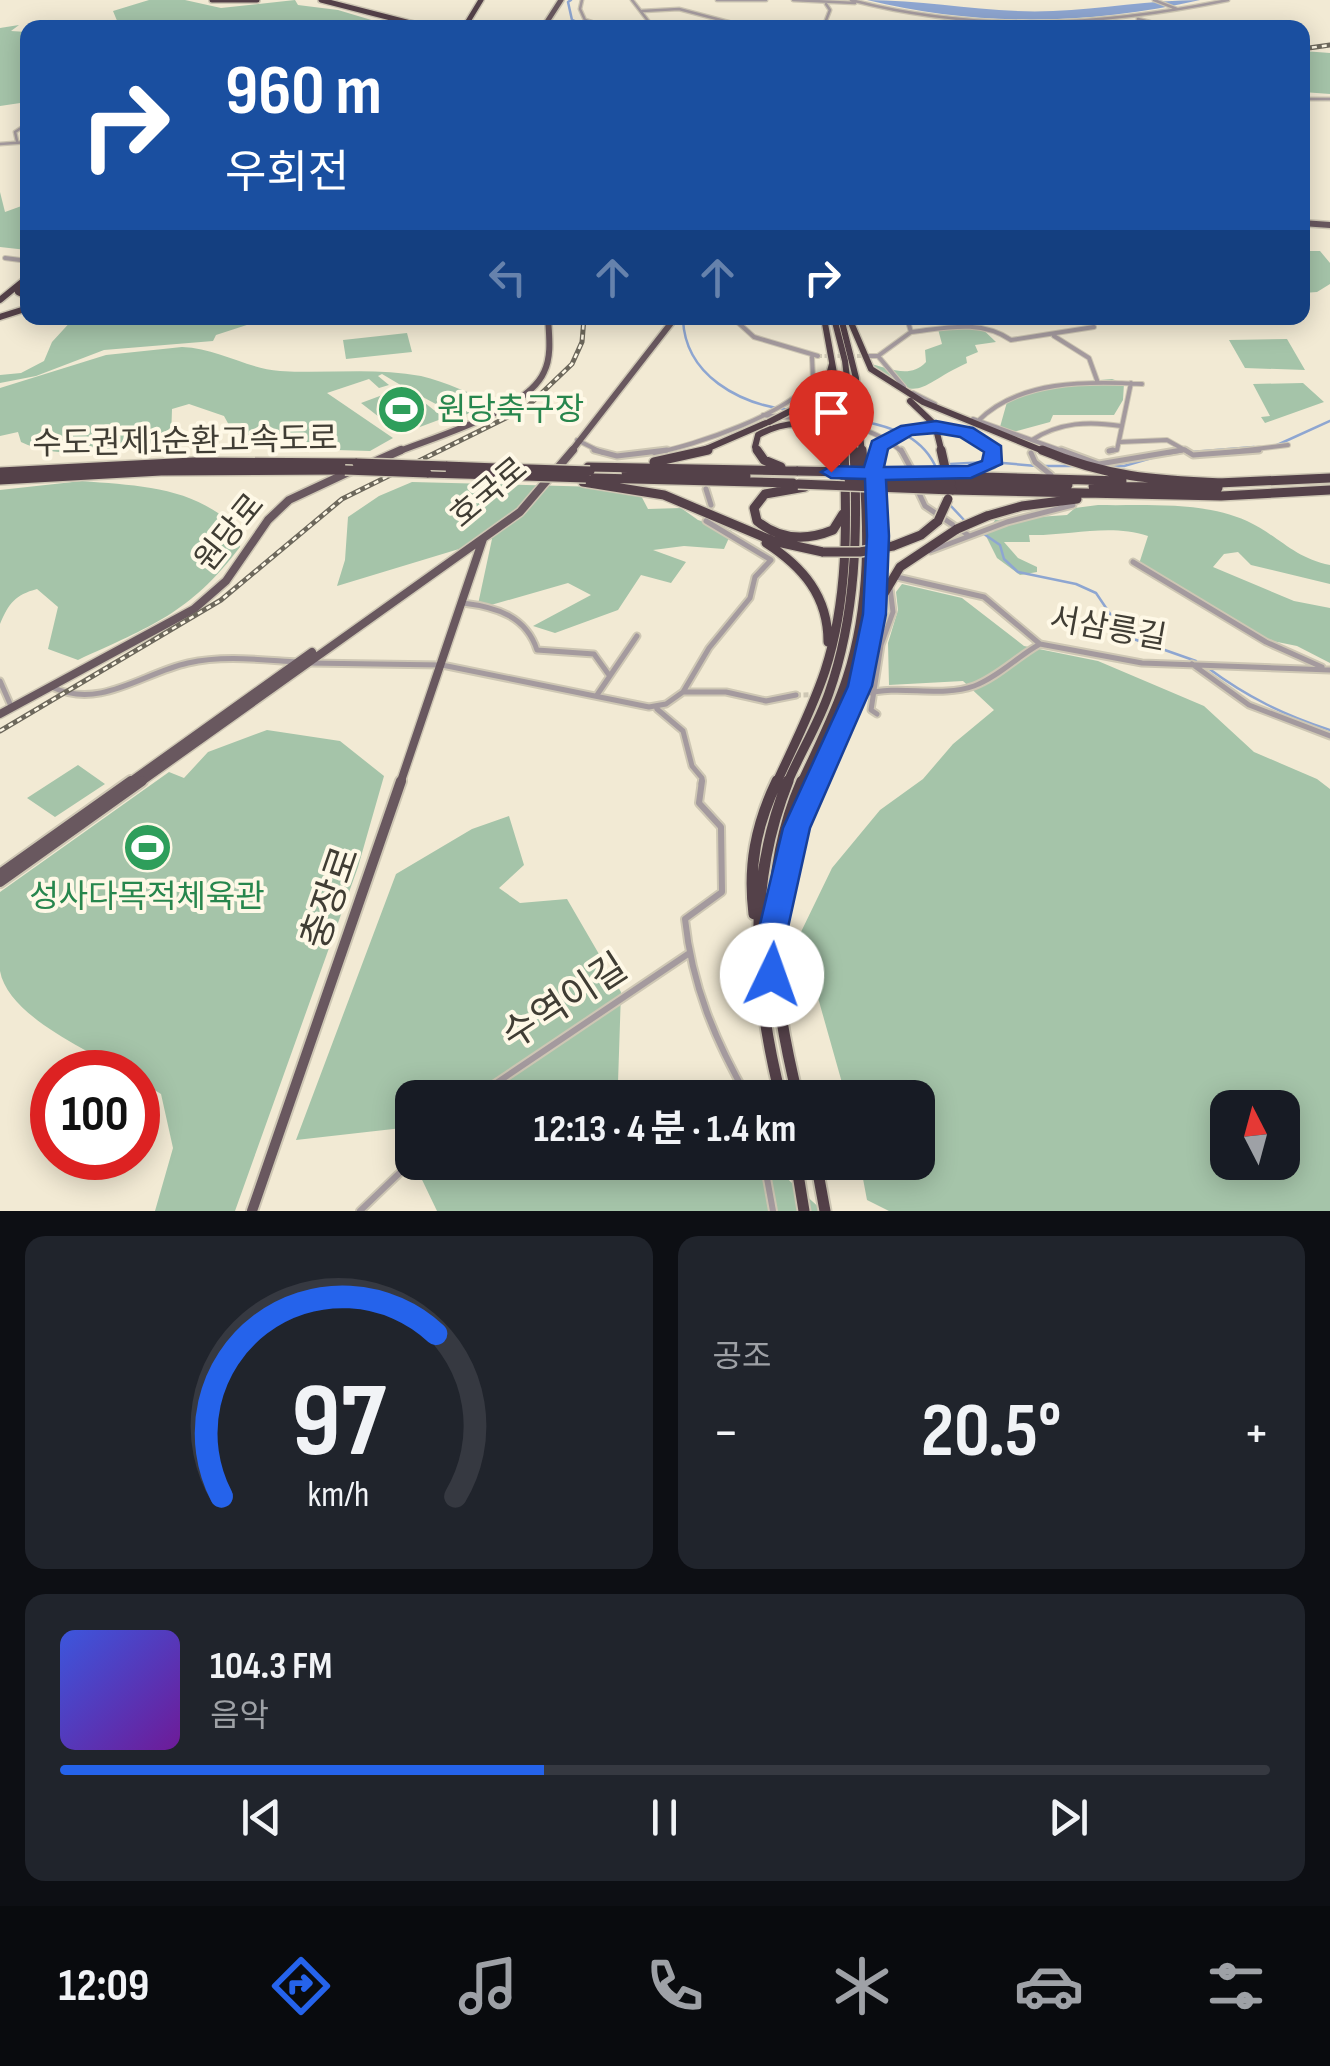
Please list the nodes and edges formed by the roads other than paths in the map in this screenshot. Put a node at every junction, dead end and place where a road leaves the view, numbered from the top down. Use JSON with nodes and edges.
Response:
{"nodes":[{"id":1,"x":212,"y":0,"type":"edge"},
{"id":2,"x":257,"y":0,"type":"edge"},
{"id":3,"x":318,"y":0,"type":"edge"},
{"id":4,"x":632,"y":0,"type":"edge"},
{"id":5,"x":670,"y":0,"type":"edge"},
{"id":6,"x":717,"y":0,"type":"edge"},
{"id":7,"x":766,"y":0,"type":"edge"},
{"id":8,"x":793,"y":0,"type":"edge"},
{"id":9,"x":851,"y":0,"type":"edge"},
{"id":10,"x":1154,"y":0,"type":"edge"},
{"id":11,"x":1228,"y":0,"type":"edge"},
{"id":12,"x":334,"y":2,"type":"edge"},
{"id":13,"x":824,"y":3,"type":"junction"},
{"id":14,"x":678,"y":8,"type":"junction"},
{"id":15,"x":1178,"y":10,"type":"junction"},
{"id":16,"x":642,"y":12,"type":"junction"},
{"id":17,"x":909,"y":15,"type":"junction"},
{"id":18,"x":1135,"y":19,"type":"junction"},
{"id":19,"x":400,"y":20,"type":"edge"},
{"id":20,"x":407,"y":20,"type":"edge"},
{"id":21,"x":648,"y":20,"type":"edge"},
{"id":22,"x":724,"y":20,"type":"edge"},
{"id":23,"x":826,"y":20,"type":"edge"},
{"id":24,"x":950,"y":20,"type":"edge"},
{"id":25,"x":1118,"y":20,"type":"edge"},
{"id":26,"x":1139,"y":20,"type":"edge"},
{"id":27,"x":20,"y":129,"type":"edge"},
{"id":28,"x":17,"y":141,"type":"junction"},
{"id":29,"x":20,"y":141,"type":"edge"},
{"id":30,"x":0,"y":144,"type":"edge"},
{"id":31,"x":5,"y":258,"type":"dead end"},
{"id":32,"x":20,"y":260,"type":"edge"},
{"id":33,"x":20,"y":284,"type":"edge"},
{"id":34,"x":0,"y":300,"type":"edge"},
{"id":35,"x":548,"y":325,"type":"edge"},
{"id":36,"x":669,"y":325,"type":"edge"},
{"id":37,"x":741,"y":325,"type":"edge"},
{"id":38,"x":826,"y":325,"type":"edge"},
{"id":39,"x":838,"y":325,"type":"edge"},
{"id":40,"x":852,"y":325,"type":"edge"},
{"id":41,"x":908,"y":325,"type":"edge"},
{"id":42,"x":955,"y":325,"type":"edge"},
{"id":43,"x":968,"y":325,"type":"edge"},
{"id":44,"x":1094,"y":327,"type":"dead end"},
{"id":45,"x":911,"y":332,"type":"junction"},
{"id":46,"x":1054,"y":336,"type":"junction"},
{"id":47,"x":831,"y":341,"type":"junction"},
{"id":48,"x":866,"y":356,"type":"tunnel mouth"},
{"id":49,"x":878,"y":356,"type":"junction"},
{"id":50,"x":874,"y":374,"type":"junction"},
{"id":51,"x":1098,"y":383,"type":"junction"},
{"id":52,"x":1131,"y":383,"type":"junction"},
{"id":53,"x":1142,"y":384,"type":"dead end"},
{"id":54,"x":808,"y":402,"type":"joint"},
{"id":55,"x":765,"y":416,"type":"junction"},
{"id":56,"x":851,"y":418,"type":"junction"},
{"id":57,"x":978,"y":421,"type":"junction"},
{"id":58,"x":1121,"y":426,"type":"junction"},
{"id":59,"x":852,"y":433,"type":"junction"},
{"id":60,"x":1032,"y":440,"type":"junction"},
{"id":61,"x":578,"y":441,"type":"junction"},
{"id":62,"x":1120,"y":442,"type":"junction"},
{"id":63,"x":1288,"y":445,"type":"dead end"},
{"id":64,"x":1110,"y":452,"type":"dead end"},
{"id":65,"x":1187,"y":452,"type":"junction"},
{"id":66,"x":1030,"y":454,"type":"dead end"},
{"id":67,"x":1062,"y":460,"type":"joint"},
{"id":68,"x":616,"y":466,"type":"junction"},
{"id":69,"x":844,"y":466,"type":"junction"},
{"id":70,"x":497,"y":471,"type":"junction"},
{"id":71,"x":1048,"y":473,"type":"dead end"},
{"id":72,"x":587,"y":474,"type":"junction"},
{"id":73,"x":928,"y":474,"type":"joint"},
{"id":74,"x":0,"y":476,"type":"edge"},
{"id":75,"x":949,"y":478,"type":"junction"},
{"id":76,"x":798,"y":480,"type":"junction"},
{"id":77,"x":1330,"y":480,"type":"edge"},
{"id":78,"x":1222,"y":483,"type":"junction"},
{"id":79,"x":706,"y":489,"type":"dead end"},
{"id":80,"x":1330,"y":490,"type":"edge"},
{"id":81,"x":846,"y":491,"type":"junction"},
{"id":82,"x":1221,"y":496,"type":"junction"},
{"id":83,"x":1073,"y":505,"type":"dead end"},
{"id":84,"x":708,"y":512,"type":"junction"},
{"id":85,"x":971,"y":534,"type":"junction"},
{"id":86,"x":484,"y":535,"type":"junction"},
{"id":87,"x":1133,"y":562,"type":"dead end"},
{"id":88,"x":446,"y":563,"type":"junction"},
{"id":89,"x":474,"y":568,"type":"junction"},
{"id":90,"x":897,"y":577,"type":"junction"},
{"id":91,"x":463,"y":603,"type":"junction"},
{"id":92,"x":875,"y":614,"type":"junction"},
{"id":93,"x":637,"y":636,"type":"dead end"},
{"id":94,"x":1040,"y":644,"type":"junction"},
{"id":95,"x":277,"y":661,"type":"junction"},
{"id":96,"x":303,"y":662,"type":"junction"},
{"id":97,"x":442,"y":664,"type":"junction"},
{"id":98,"x":1191,"y":664,"type":"junction"},
{"id":99,"x":1330,"y":670,"type":"edge"},
{"id":100,"x":825,"y":671,"type":"junction"},
{"id":101,"x":283,"y":673,"type":"junction"},
{"id":102,"x":609,"y":676,"type":"junction"},
{"id":103,"x":0,"y":681,"type":"edge"},
{"id":104,"x":54,"y":688,"type":"junction"},
{"id":105,"x":876,"y":690,"type":"junction"},
{"id":106,"x":1,"y":691,"type":"edge"},
{"id":107,"x":683,"y":692,"type":"junction"},
{"id":108,"x":864,"y":694,"type":"tunnel mouth"},
{"id":109,"x":596,"y":696,"type":"junction"},
{"id":110,"x":796,"y":696,"type":"tunnel mouth"},
{"id":111,"x":654,"y":707,"type":"junction"},
{"id":112,"x":12,"y":708,"type":"junction"},
{"id":113,"x":0,"y":714,"type":"edge"},
{"id":114,"x":877,"y":714,"type":"dead end"},
{"id":115,"x":1330,"y":736,"type":"edge"},
{"id":116,"x":0,"y":878,"type":"edge"},
{"id":117,"x":756,"y":922,"type":"junction"},
{"id":118,"x":771,"y":941,"type":"junction"},
{"id":119,"x":688,"y":954,"type":"junction"},
{"id":120,"x":501,"y":1080,"type":"edge"},
{"id":121,"x":738,"y":1080,"type":"edge"},
{"id":122,"x":777,"y":1080,"type":"edge"},
{"id":123,"x":794,"y":1080,"type":"edge"},
{"id":124,"x":395,"y":1177,"type":"edge"},
{"id":125,"x":767,"y":1180,"type":"edge"},
{"id":126,"x":799,"y":1180,"type":"edge"},
{"id":127,"x":819,"y":1180,"type":"edge"},
{"id":128,"x":252,"y":1211,"type":"edge"},
{"id":129,"x":360,"y":1211,"type":"edge"},
{"id":130,"x":773,"y":1211,"type":"edge"},
{"id":131,"x":804,"y":1211,"type":"edge"},
{"id":132,"x":825,"y":1211,"type":"edge"}],
"edges":[{"from":1,"to":2,"type":"highway"},
{"from":3,"to":12,"type":"highway"},
{"from":4,"to":16,"type":"street"},
{"from":5,"to":14,"type":"street"},
{"from":6,"to":7,"type":"street"},
{"from":8,"to":13,"type":"street"},
{"from":9,"to":17,"type":"street"},
{"from":10,"to":15,"type":"street"},
{"from":11,"to":15,"type":"street"},
{"from":12,"to":19,"type":"highway"},
{"from":12,"to":20,"type":"highway"},
{"from":13,"to":17,"type":"street"},
{"from":13,"to":23,"type":"street"},
{"from":14,"to":16,"type":"street"},
{"from":14,"to":22,"type":"street"},
{"from":15,"to":18,"type":"street"},
{"from":16,"to":21,"type":"street"},
{"from":17,"to":24,"type":"street"},
{"from":18,"to":25,"type":"street"},
{"from":18,"to":26,"type":"street"},
{"from":27,"to":28,"type":"street"},
{"from":28,"to":29,"type":"street"},
{"from":28,"to":30,"type":"street"},
{"from":31,"to":32,"type":"street"},
{"from":33,"to":34,"type":"highway"},
{"from":35,"to":104,"type":"main road","name":"원당로"},
{"from":36,"to":61,"type":"main road","name":"호국로"},
{"from":37,"to":55,"type":"street"},
{"from":38,"to":47,"type":"highway"},
{"from":39,"to":56,"type":"highway"},
{"from":40,"to":50,"type":"highway"},
{"from":41,"to":45,"type":"street"},
{"from":42,"to":45,"type":"street"},
{"from":43,"to":46,"type":"street"},
{"from":44,"to":46,"type":"street"},
{"from":45,"to":49,"type":"street"},
{"from":46,"to":51,"type":"street"},
{"from":47,"to":54,"type":"highway"},
{"from":47,"to":56,"type":"highway"},
{"from":48,"to":49,"type":"street"},
{"from":49,"to":57,"type":"street"},
{"from":50,"to":67,"type":"highway"},
{"from":50,"to":75,"type":"highway"},
{"from":51,"to":52,"type":"street"},
{"from":51,"to":57,"type":"street"},
{"from":52,"to":53,"type":"street"},
{"from":52,"to":58,"type":"street"},
{"from":54,"to":55,"type":"highway","bridge":true},
{"from":55,"to":61,"type":"street"},
{"from":55,"to":68,"type":"highway"},
{"from":55,"to":85,"type":"street"},
{"from":56,"to":59,"type":"highway","bridge":true},
{"from":56,"to":59,"type":"highway","bridge":true},
{"from":57,"to":60,"type":"street"},
{"from":58,"to":60,"type":"street"},
{"from":58,"to":62,"type":"street"},
{"from":59,"to":69,"type":"highway"},
{"from":59,"to":117,"type":"highway"},
{"from":59,"to":118,"type":"highway"},
{"from":60,"to":65,"type":"street"},
{"from":61,"to":86,"type":"main road","name":"호국로"},
{"from":62,"to":64,"type":"street"},
{"from":62,"to":65,"type":"street"},
{"from":63,"to":65,"type":"street"},
{"from":66,"to":71,"type":"street"},
{"from":67,"to":78,"type":"highway"},
{"from":68,"to":72,"type":"highway"},
{"from":68,"to":76,"type":"highway"},
{"from":69,"to":76,"type":"highway"},
{"from":69,"to":81,"type":"highway"},
{"from":70,"to":72,"type":"highway","name":"수도권제1순환고속도로","bridge":true},
{"from":70,"to":72,"type":"highway","name":"수도권제1순환고속도로","bridge":true},
{"from":70,"to":74,"type":"highway","name":"수도권제1순환고속도로","bridge":true},
{"from":70,"to":74,"type":"highway","name":"수도권제1순환고속도로","bridge":true},
{"from":72,"to":76,"type":"highway","name":"수도권제1순환고속도로"},
{"from":72,"to":84,"type":"highway"},
{"from":73,"to":75,"type":"highway","bridge":true},
{"from":73,"to":76,"type":"highway","bridge":true},
{"from":75,"to":76,"type":"highway","name":"수도권제1순환고속도로","bridge":true},
{"from":75,"to":76,"type":"highway","name":"수도권제1순환고속도로","bridge":true},
{"from":75,"to":77,"type":"highway","name":"수도권제1순환고속도로"},
{"from":75,"to":78,"type":"highway"},
{"from":75,"to":82,"type":"highway","name":"수도권제1순환고속도로"},
{"from":75,"to":84,"type":"highway","bridge":true},
{"from":75,"to":92,"type":"highway","bridge":true},
{"from":76,"to":81,"type":"highway"},
{"from":77,"to":78,"type":"highway"},
{"from":79,"to":84,"type":"street"},
{"from":80,"to":82,"type":"highway","name":"수도권제1순환고속도로"},
{"from":81,"to":100,"type":"highway"},
{"from":82,"to":92,"type":"highway","bridge":true},
{"from":83,"to":85,"type":"street"},
{"from":84,"to":100,"type":"highway"},
{"from":84,"to":107,"type":"street"},
{"from":85,"to":90,"type":"street"},
{"from":86,"to":88,"type":"main road","name":"호국로"},
{"from":86,"to":89,"type":"main road","name":"충장로"},
{"from":86,"to":96,"type":"main road","name":"호국로"},
{"from":87,"to":99,"type":"street","name":"서삼릉길"},
{"from":88,"to":89,"type":"main road"},
{"from":88,"to":96,"type":"main road","name":"호국로"},
{"from":89,"to":91,"type":"main road","name":"충장로"},
{"from":90,"to":94,"type":"street","name":"서삼릉길"},
{"from":90,"to":105,"type":"street"},
{"from":91,"to":97,"type":"main road","name":"충장로"},
{"from":91,"to":102,"type":"street"},
{"from":92,"to":118,"type":"highway"},
{"from":93,"to":102,"type":"street"},
{"from":94,"to":98,"type":"street","name":"서삼릉길"},
{"from":94,"to":105,"type":"street"},
{"from":95,"to":96,"type":"street"},
{"from":95,"to":101,"type":"main road"},
{"from":95,"to":104,"type":"street"},
{"from":96,"to":97,"type":"street"},
{"from":96,"to":101,"type":"main road","name":"호국로"},
{"from":96,"to":116,"type":"main road","name":"호국로"},
{"from":97,"to":109,"type":"street"},
{"from":97,"to":128,"type":"main road","name":"충장로"},
{"from":98,"to":99,"type":"street","name":"서삼릉길"},
{"from":98,"to":115,"type":"street"},
{"from":100,"to":117,"type":"highway"},
{"from":101,"to":116,"type":"main road","name":"호국로"},
{"from":102,"to":109,"type":"street"},
{"from":103,"to":106,"type":"street"},
{"from":104,"to":112,"type":"main road","name":"원당로"},
{"from":105,"to":108,"type":"street"},
{"from":105,"to":114,"type":"street"},
{"from":106,"to":112,"type":"street"},
{"from":107,"to":110,"type":"street"},
{"from":107,"to":111,"type":"street"},
{"from":109,"to":111,"type":"street"},
{"from":111,"to":119,"type":"street"},
{"from":112,"to":113,"type":"main road","name":"원당로"},
{"from":117,"to":122,"type":"highway"},
{"from":118,"to":123,"type":"highway"},
{"from":119,"to":120,"type":"street","name":"수역이길"},
{"from":119,"to":121,"type":"street"},
{"from":124,"to":129,"type":"street"},
{"from":125,"to":130,"type":"street"},
{"from":126,"to":131,"type":"highway"},
{"from":127,"to":132,"type":"highway"}]}
